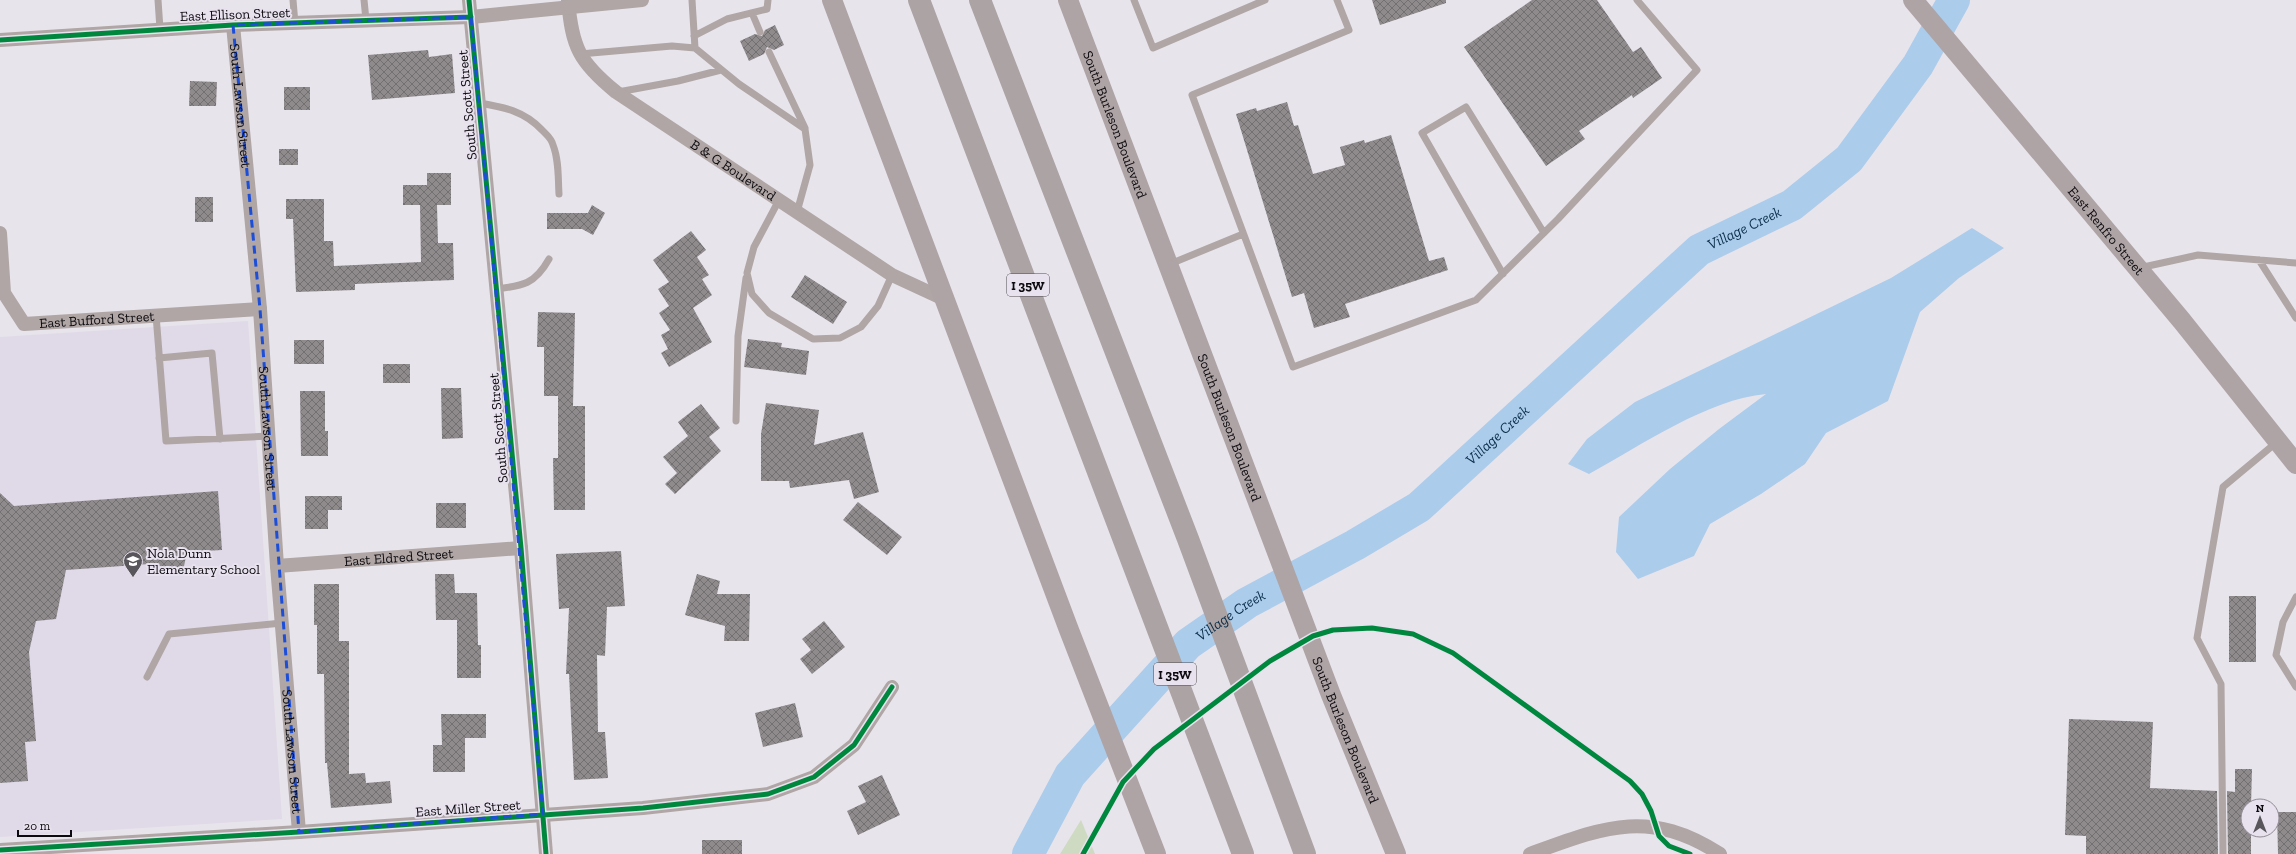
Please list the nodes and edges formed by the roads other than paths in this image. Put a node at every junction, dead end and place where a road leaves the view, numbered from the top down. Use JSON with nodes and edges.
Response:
{"nodes":[{"id":1,"x":158,"y":0,"type":"edge"},
{"id":2,"x":293,"y":0,"type":"edge"},
{"id":3,"x":364,"y":0,"type":"edge"},
{"id":4,"x":469,"y":0,"type":"edge"},
{"id":5,"x":642,"y":0,"type":"edge"},
{"id":6,"x":692,"y":0,"type":"edge"},
{"id":7,"x":768,"y":0,"type":"edge"},
{"id":8,"x":832,"y":0,"type":"edge"},
{"id":9,"x":919,"y":0,"type":"edge"},
{"id":10,"x":980,"y":0,"type":"edge"},
{"id":11,"x":1068,"y":0,"type":"edge"},
{"id":12,"x":1134,"y":0,"type":"edge"},
{"id":13,"x":1265,"y":0,"type":"edge"},
{"id":14,"x":1337,"y":0,"type":"edge"},
{"id":15,"x":1637,"y":0,"type":"edge"},
{"id":16,"x":1913,"y":0,"type":"edge"},
{"id":17,"x":568,"y":4,"type":"edge"},
{"id":18,"x":752,"y":13,"type":"junction"},
{"id":19,"x":470,"y":17,"type":"junction"},
{"id":20,"x":366,"y":20,"type":"junction"},
{"id":21,"x":295,"y":24,"type":"junction"},
{"id":22,"x":233,"y":25,"type":"junction"},
{"id":23,"x":160,"y":29,"type":"junction"},
{"id":24,"x":760,"y":32,"type":"dead end"},
{"id":25,"x":694,"y":36,"type":"junction"},
{"id":26,"x":0,"y":40,"type":"edge"},
{"id":27,"x":695,"y":48,"type":"junction"},
{"id":28,"x":769,"y":52,"type":"dead end"},
{"id":29,"x":580,"y":54,"type":"junction"},
{"id":30,"x":721,"y":70,"type":"junction"},
{"id":31,"x":616,"y":92,"type":"junction"},
{"id":32,"x":479,"y":103,"type":"junction"},
{"id":33,"x":805,"y":129,"type":"junction"},
{"id":34,"x":559,"y":194,"type":"dead end"},
{"id":35,"x":779,"y":200,"type":"junction"},
{"id":36,"x":797,"y":212,"type":"junction"},
{"id":37,"x":0,"y":233,"type":"edge"},
{"id":38,"x":1544,"y":233,"type":"junction"},
{"id":39,"x":1243,"y":234,"type":"junction"},
{"id":40,"x":0,"y":239,"type":"edge"},
{"id":41,"x":549,"y":260,"type":"dead end"},
{"id":42,"x":2259,"y":260,"type":"junction"},
{"id":43,"x":2296,"y":263,"type":"edge"},
{"id":44,"x":1168,"y":264,"type":"junction"},
{"id":45,"x":2137,"y":268,"type":"junction"},
{"id":46,"x":747,"y":273,"type":"junction"},
{"id":47,"x":1503,"y":274,"type":"junction"},
{"id":48,"x":892,"y":275,"type":"junction"},
{"id":49,"x":496,"y":289,"type":"junction"},
{"id":50,"x":946,"y":300,"type":"junction"},
{"id":51,"x":260,"y":309,"type":"junction"},
{"id":52,"x":156,"y":315,"type":"junction"},
{"id":53,"x":2296,"y":318,"type":"edge"},
{"id":54,"x":159,"y":358,"type":"junction"},
{"id":55,"x":736,"y":421,"type":"dead end"},
{"id":56,"x":268,"y":436,"type":"junction"},
{"id":57,"x":220,"y":439,"type":"junction"},
{"id":58,"x":2278,"y":441,"type":"junction"},
{"id":59,"x":2296,"y":464,"type":"edge"},
{"id":60,"x":521,"y":548,"type":"junction"},
{"id":61,"x":277,"y":566,"type":"junction"},
{"id":62,"x":2296,"y":597,"type":"edge"},
{"id":63,"x":282,"y":623,"type":"junction"},
{"id":64,"x":147,"y":677,"type":"dead end"},
{"id":65,"x":892,"y":687,"type":"dead end"},
{"id":66,"x":2296,"y":687,"type":"edge"},
{"id":67,"x":543,"y":814,"type":"junction"},
{"id":68,"x":299,"y":832,"type":"junction"},
{"id":69,"x":1153,"y":846,"type":"edge"},
{"id":70,"x":0,"y":850,"type":"edge"},
{"id":71,"x":52,"y":850,"type":"edge"},
{"id":72,"x":1553,"y":850,"type":"edge"},
{"id":73,"x":546,"y":854,"type":"edge"},
{"id":74,"x":1243,"y":854,"type":"edge"},
{"id":75,"x":1304,"y":854,"type":"edge"},
{"id":76,"x":1396,"y":854,"type":"edge"},
{"id":77,"x":1530,"y":854,"type":"edge"},
{"id":78,"x":1720,"y":854,"type":"edge"},
{"id":79,"x":2223,"y":854,"type":"edge"}],
"edges":[{"from":1,"to":23,"type":"lane"},
{"from":2,"to":21,"type":"lane"},
{"from":3,"to":20,"type":"lane"},
{"from":4,"to":19,"type":"street","name":"South Scott Street"},
{"from":5,"to":17,"type":"street","name":"East Ellison Street"},
{"from":6,"to":25,"type":"lane"},
{"from":7,"to":18,"type":"lane"},
{"from":8,"to":50,"type":"main road"},
{"from":9,"to":74,"type":"highway","number":"I 35W"},
{"from":10,"to":75,"type":"highway"},
{"from":11,"to":44,"type":"main road","name":"South Burleson Boulevard"},
{"from":12,"to":13,"type":"lane"},
{"from":14,"to":39,"type":"lane"},
{"from":15,"to":38,"type":"lane"},
{"from":16,"to":45,"type":"main road","name":"East Renfro Street"},
{"from":17,"to":19,"type":"street","name":"East Ellison Street"},
{"from":17,"to":29,"type":"street","name":"B & G Boulevard"},
{"from":18,"to":24,"type":"lane"},
{"from":18,"to":25,"type":"lane"},
{"from":19,"to":20,"type":"street","name":"East Ellison Street"},
{"from":19,"to":32,"type":"street","name":"South Scott Street"},
{"from":20,"to":21,"type":"street","name":"East Ellison Street"},
{"from":21,"to":22,"type":"street","name":"East Ellison Street"},
{"from":22,"to":23,"type":"street","name":"East Ellison Street"},
{"from":22,"to":51,"type":"street","name":"South Lawson Street"},
{"from":23,"to":26,"type":"street","name":"East Ellison Street"},
{"from":25,"to":27,"type":"lane"},
{"from":27,"to":29,"type":"lane"},
{"from":27,"to":30,"type":"lane"},
{"from":28,"to":33,"type":"lane"},
{"from":29,"to":31,"type":"street","name":"B & G Boulevard"},
{"from":30,"to":31,"type":"lane"},
{"from":30,"to":33,"type":"lane"},
{"from":31,"to":35,"type":"street","name":"B & G Boulevard"},
{"from":32,"to":34,"type":"lane"},
{"from":32,"to":49,"type":"street","name":"South Scott Street"},
{"from":33,"to":36,"type":"lane"},
{"from":35,"to":36,"type":"street","name":"B & G Boulevard"},
{"from":35,"to":46,"type":"lane"},
{"from":36,"to":48,"type":"street","name":"B & G Boulevard"},
{"from":37,"to":40,"type":"street"},
{"from":38,"to":47,"type":"lane"},
{"from":38,"to":47,"type":"lane"},
{"from":39,"to":44,"type":"lane"},
{"from":39,"to":47,"type":"lane"},
{"from":40,"to":52,"type":"street","name":"East Bufford Street"},
{"from":41,"to":49,"type":"lane"},
{"from":42,"to":43,"type":"lane"},
{"from":42,"to":45,"type":"lane"},
{"from":42,"to":53,"type":"lane"},
{"from":44,"to":76,"type":"main road","name":"South Burleson Boulevard"},
{"from":45,"to":58,"type":"main road","name":"East Renfro Street"},
{"from":46,"to":48,"type":"lane"},
{"from":46,"to":55,"type":"lane"},
{"from":48,"to":50,"type":"street","name":"B & G Boulevard"},
{"from":49,"to":60,"type":"street","name":"South Scott Street"},
{"from":50,"to":69,"type":"main road"},
{"from":51,"to":52,"type":"street","name":"East Bufford Street"},
{"from":51,"to":56,"type":"street","name":"South Lawson Street"},
{"from":52,"to":54,"type":"lane"},
{"from":54,"to":57,"type":"lane"},
{"from":54,"to":57,"type":"lane"},
{"from":56,"to":57,"type":"lane"},
{"from":56,"to":61,"type":"street","name":"South Lawson Street"},
{"from":58,"to":59,"type":"main road","name":"East Renfro Street"},
{"from":58,"to":79,"type":"lane"},
{"from":60,"to":61,"type":"street","name":"East Eldred Street"},
{"from":60,"to":67,"type":"street","name":"South Scott Street"},
{"from":61,"to":63,"type":"street","name":"South Lawson Street"},
{"from":62,"to":66,"type":"lane"},
{"from":63,"to":64,"type":"lane"},
{"from":63,"to":68,"type":"street","name":"South Lawson Street"},
{"from":65,"to":67,"type":"street","name":"East Miller Street"},
{"from":67,"to":68,"type":"street","name":"East Miller Street"},
{"from":67,"to":73,"type":"street","name":"South Scott Street"},
{"from":68,"to":71,"type":"street","name":"East Miller Street"},
{"from":70,"to":71,"type":"street","name":"East Miller Street"},
{"from":72,"to":77,"type":"street"},
{"from":72,"to":78,"type":"street"}]}
